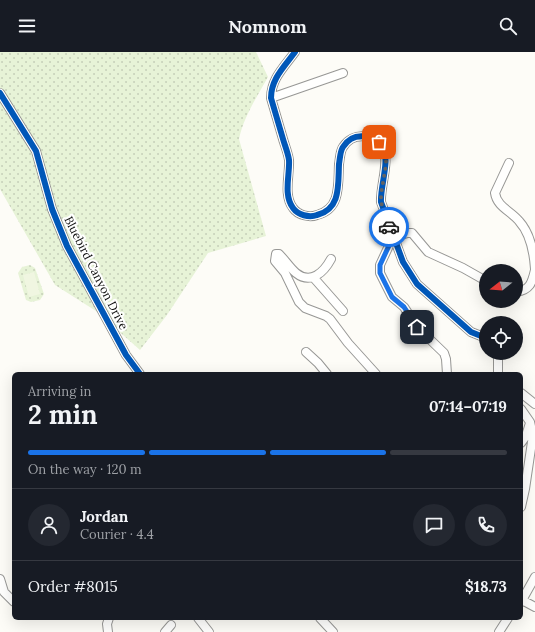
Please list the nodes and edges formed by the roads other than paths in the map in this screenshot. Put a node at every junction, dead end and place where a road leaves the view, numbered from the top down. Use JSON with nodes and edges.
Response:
{"nodes":[{"id":1,"x":295,"y":52,"type":"edge"},
{"id":2,"x":343,"y":73,"type":"dead end"},
{"id":3,"x":0,"y":94,"type":"edge"},
{"id":4,"x":270,"y":98,"type":"junction"},
{"id":5,"x":509,"y":164,"type":"dead end"},
{"id":6,"x":393,"y":237,"type":"junction"},
{"id":7,"x":331,"y":259,"type":"dead end"},
{"id":8,"x":535,"y":269,"type":"edge"},
{"id":9,"x":313,"y":277,"type":"junction"},
{"id":10,"x":479,"y":277,"type":"edge"},
{"id":11,"x":523,"y":291,"type":"edge"},
{"id":12,"x":343,"y":310,"type":"dead end"},
{"id":13,"x":479,"y":335,"type":"edge"},
{"id":14,"x":306,"y":352,"type":"dead end"},
{"id":15,"x":498,"y":360,"type":"edge"},
{"id":16,"x":139,"y":372,"type":"edge"},
{"id":17,"x":325,"y":372,"type":"edge"},
{"id":18,"x":374,"y":372,"type":"edge"},
{"id":19,"x":447,"y":372,"type":"edge"},
{"id":20,"x":498,"y":372,"type":"edge"},
{"id":21,"x":523,"y":395,"type":"edge"},
{"id":22,"x":535,"y":404,"type":"edge"},
{"id":23,"x":523,"y":412,"type":"edge"},
{"id":24,"x":530,"y":422,"type":"junction"},
{"id":25,"x":523,"y":440,"type":"edge"},
{"id":26,"x":523,"y":498,"type":"edge"},
{"id":27,"x":535,"y":577,"type":"edge"},
{"id":28,"x":0,"y":579,"type":"edge"},
{"id":29,"x":2,"y":592,"type":"edge"},
{"id":30,"x":523,"y":599,"type":"edge"},
{"id":31,"x":12,"y":600,"type":"edge"},
{"id":32,"x":523,"y":601,"type":"edge"},
{"id":33,"x":535,"y":607,"type":"edge"},
{"id":34,"x":108,"y":620,"type":"edge"},
{"id":35,"x":200,"y":620,"type":"edge"},
{"id":36,"x":322,"y":620,"type":"edge"},
{"id":37,"x":507,"y":620,"type":"edge"},
{"id":38,"x":171,"y":625,"type":"dead end"},
{"id":39,"x":108,"y":632,"type":"edge"},
{"id":40,"x":165,"y":632,"type":"edge"},
{"id":41,"x":209,"y":632,"type":"edge"},
{"id":42,"x":333,"y":632,"type":"edge"},
{"id":43,"x":500,"y":632,"type":"edge"}],
"edges":[{"from":1,"to":4,"type":"street"},
{"from":2,"to":4,"type":"street"},
{"from":3,"to":16,"type":"street","name":"Bluebird Canyon Drive"},
{"from":4,"to":6,"type":"street"},
{"from":5,"to":8,"type":"street"},
{"from":6,"to":10,"type":"street"},
{"from":6,"to":13,"type":"street"},
{"from":6,"to":19,"type":"street"},
{"from":7,"to":9,"type":"street"},
{"from":8,"to":11,"type":"street"},
{"from":9,"to":12,"type":"street"},
{"from":9,"to":18,"type":"street"},
{"from":14,"to":17,"type":"street"},
{"from":15,"to":20,"type":"street"},
{"from":21,"to":22,"type":"street"},
{"from":23,"to":24,"type":"street"},
{"from":24,"to":25,"type":"street"},
{"from":24,"to":26,"type":"street"},
{"from":27,"to":30,"type":"street"},
{"from":28,"to":29,"type":"street"},
{"from":29,"to":31,"type":"street"},
{"from":32,"to":33,"type":"street"},
{"from":34,"to":39,"type":"street"},
{"from":35,"to":41,"type":"street"},
{"from":36,"to":42,"type":"street"},
{"from":37,"to":43,"type":"street"},
{"from":38,"to":40,"type":"street"}]}
